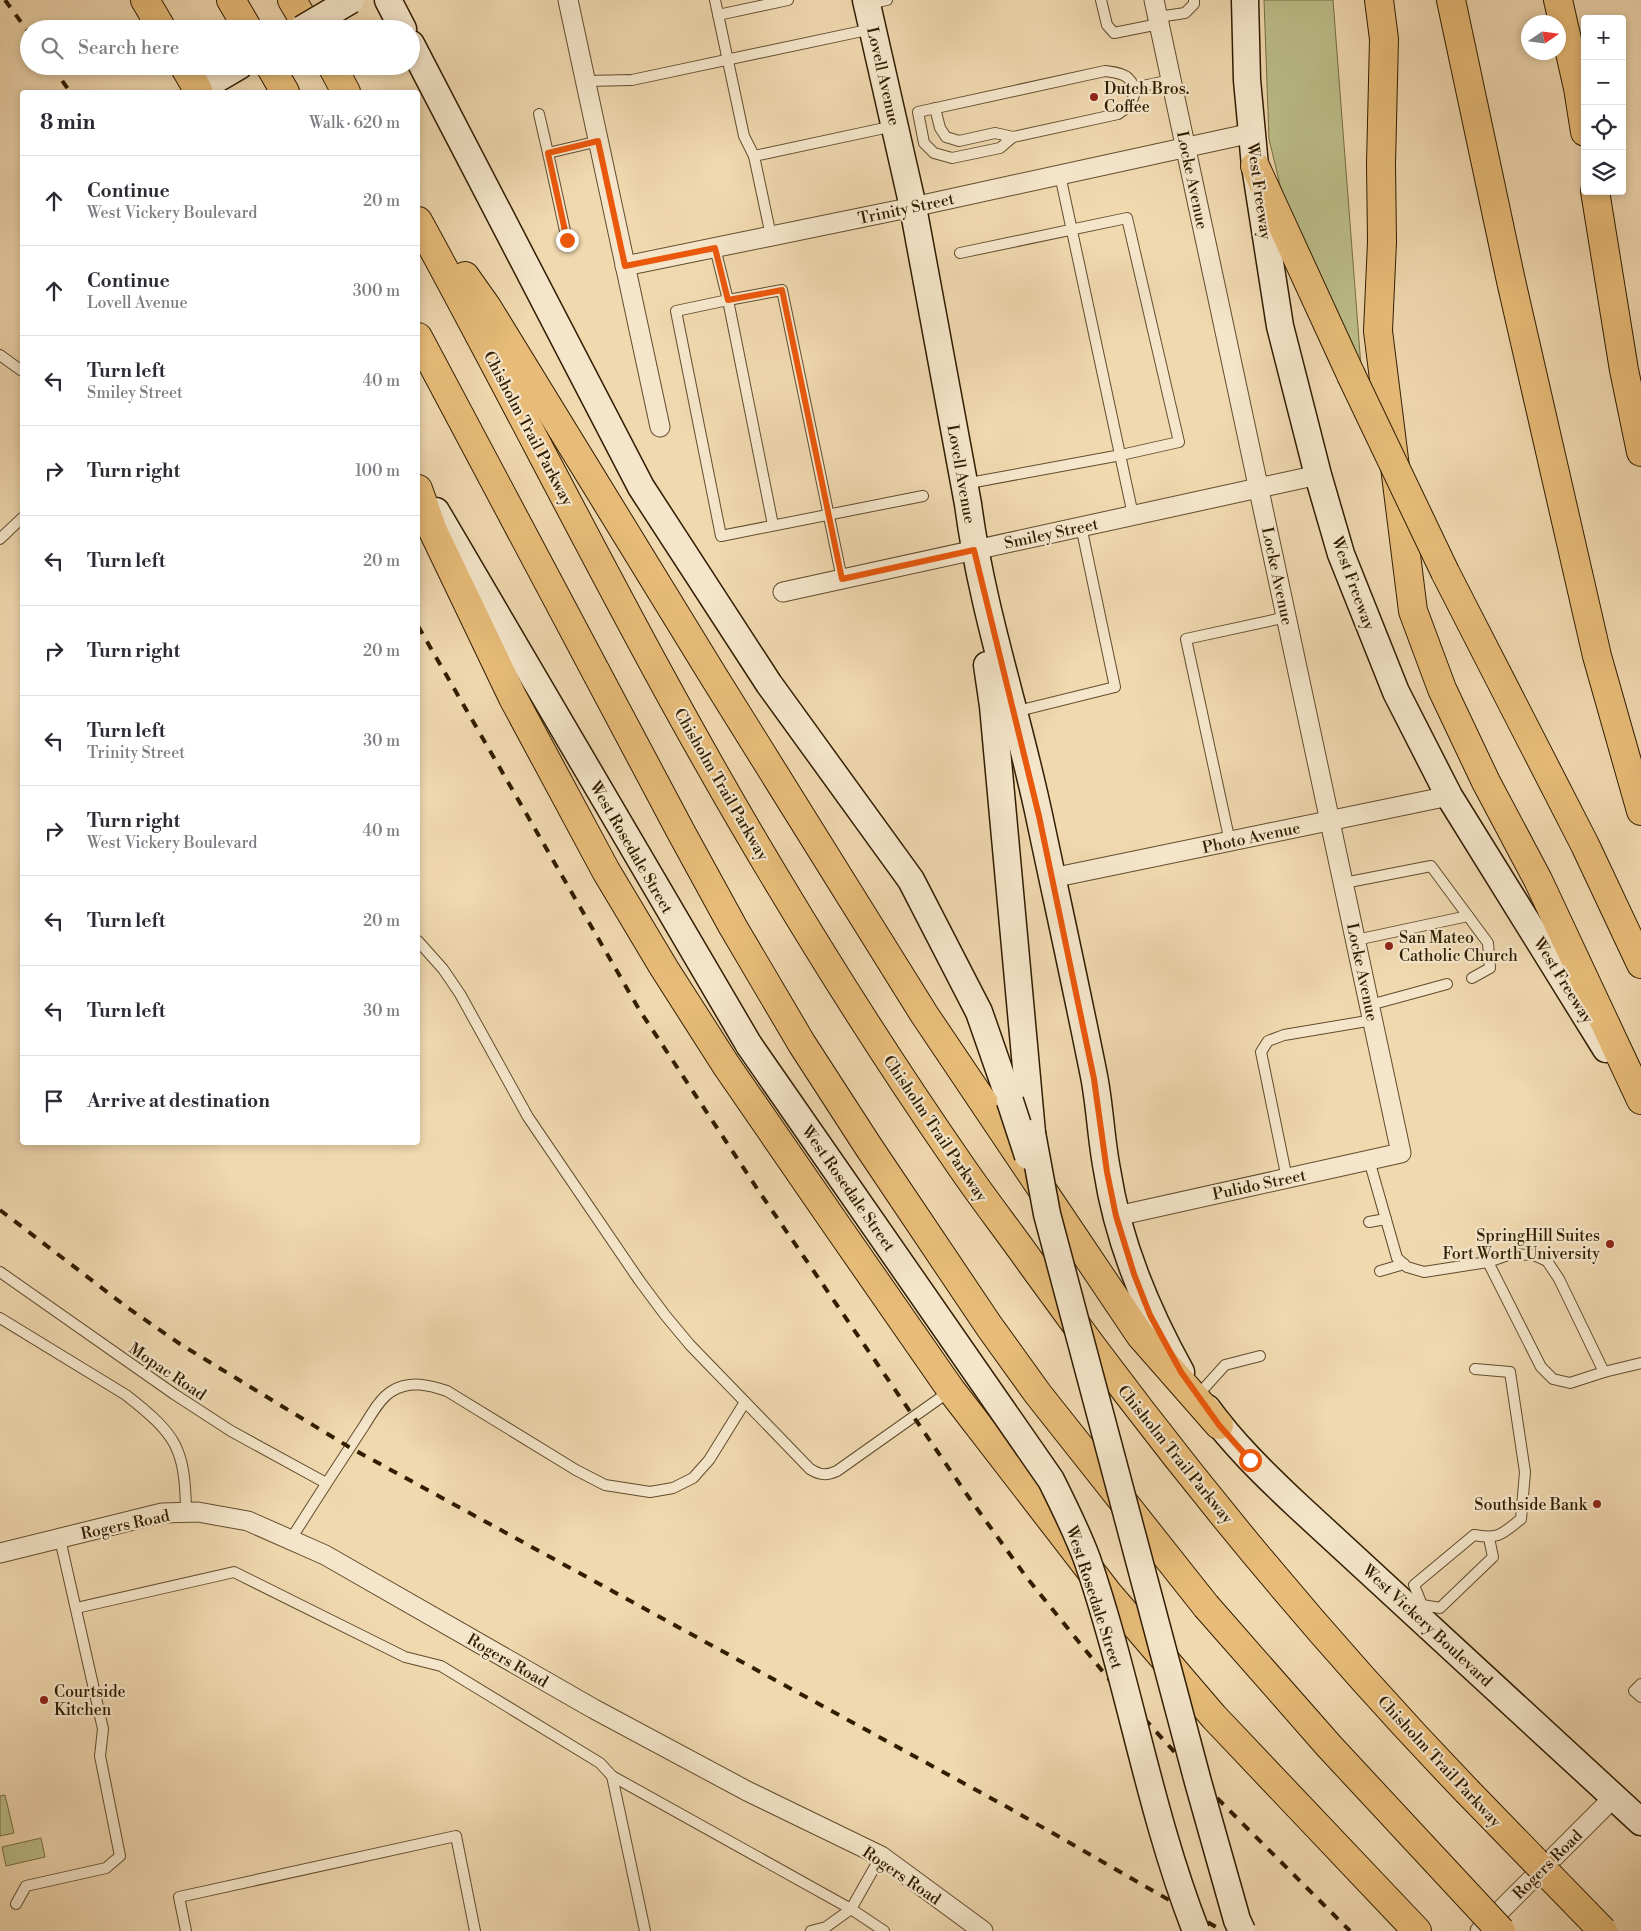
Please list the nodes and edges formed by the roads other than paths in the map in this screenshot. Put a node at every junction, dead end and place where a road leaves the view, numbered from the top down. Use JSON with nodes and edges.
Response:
{"nodes":[{"id":1,"x":145,"y":0,"type":"edge"},
{"id":2,"x":231,"y":0,"type":"edge"},
{"id":3,"x":292,"y":0,"type":"edge"},
{"id":4,"x":350,"y":0,"type":"edge"},
{"id":5,"x":388,"y":0,"type":"edge"},
{"id":6,"x":568,"y":0,"type":"edge"},
{"id":7,"x":715,"y":0,"type":"edge"},
{"id":8,"x":788,"y":0,"type":"edge"},
{"id":9,"x":1101,"y":0,"type":"edge"},
{"id":10,"x":1194,"y":0,"type":"edge"},
{"id":11,"x":1245,"y":0,"type":"edge"},
{"id":12,"x":1379,"y":0,"type":"edge"},
{"id":13,"x":1451,"y":0,"type":"edge"},
{"id":14,"x":1558,"y":0,"type":"edge"},
{"id":15,"x":873,"y":8,"type":"edge"},
{"id":16,"x":1157,"y":14,"type":"edge"},
{"id":17,"x":718,"y":15,"type":"junction"},
{"id":18,"x":157,"y":20,"type":"edge"},
{"id":19,"x":243,"y":20,"type":"edge"},
{"id":20,"x":304,"y":20,"type":"edge"},
{"id":21,"x":317,"y":20,"type":"edge"},
{"id":22,"x":398,"y":20,"type":"edge"},
{"id":23,"x":728,"y":60,"type":"junction"},
{"id":24,"x":420,"y":61,"type":"edge"},
{"id":25,"x":189,"y":75,"type":"edge"},
{"id":26,"x":225,"y":75,"type":"edge"},
{"id":27,"x":275,"y":75,"type":"edge"},
{"id":28,"x":337,"y":75,"type":"edge"},
{"id":29,"x":1171,"y":80,"type":"junction"},
{"id":30,"x":586,"y":81,"type":"junction"},
{"id":31,"x":1134,"y":88,"type":"junction"},
{"id":32,"x":198,"y":90,"type":"edge"},
{"id":33,"x":201,"y":90,"type":"edge"},
{"id":34,"x":284,"y":90,"type":"edge"},
{"id":35,"x":345,"y":90,"type":"edge"},
{"id":36,"x":1581,"y":107,"type":"edge"},
{"id":37,"x":936,"y":108,"type":"junction"},
{"id":38,"x":539,"y":114,"type":"dead end"},
{"id":39,"x":903,"y":117,"type":"junction"},
{"id":40,"x":1252,"y":133,"type":"junction"},
{"id":41,"x":1013,"y":138,"type":"junction"},
{"id":42,"x":598,"y":141,"type":"junction"},
{"id":43,"x":1186,"y":148,"type":"junction"},
{"id":44,"x":548,"y":153,"type":"junction"},
{"id":45,"x":754,"y":156,"type":"junction"},
{"id":46,"x":1255,"y":166,"type":"junction"},
{"id":47,"x":1060,"y":175,"type":"junction"},
{"id":48,"x":1596,"y":195,"type":"edge"},
{"id":49,"x":913,"y":207,"type":"junction"},
{"id":50,"x":420,"y":211,"type":"edge"},
{"id":51,"x":420,"y":225,"type":"edge"},
{"id":52,"x":1072,"y":230,"type":"junction"},
{"id":53,"x":771,"y":236,"type":"junction"},
{"id":54,"x":567,"y":240,"type":"dead end"},
{"id":55,"x":715,"y":248,"type":"junction"},
{"id":56,"x":960,"y":253,"type":"dead end"},
{"id":57,"x":625,"y":266,"type":"junction"},
{"id":58,"x":728,"y":300,"type":"junction"},
{"id":59,"x":420,"y":341,"type":"edge"},
{"id":60,"x":0,"y":355,"type":"edge"},
{"id":61,"x":20,"y":370,"type":"edge"},
{"id":62,"x":1633,"y":380,"type":"edge"},
{"id":63,"x":660,"y":427,"type":"dead end"},
{"id":64,"x":1641,"y":452,"type":"edge"},
{"id":65,"x":1121,"y":456,"type":"junction"},
{"id":66,"x":1318,"y":475,"type":"junction"},
{"id":67,"x":420,"y":483,"type":"edge"},
{"id":68,"x":964,"y":484,"type":"junction"},
{"id":69,"x":1259,"y":488,"type":"junction"},
{"id":70,"x":420,"y":495,"type":"edge"},
{"id":71,"x":923,"y":496,"type":"dead end"},
{"id":72,"x":1133,"y":515,"type":"junction"},
{"id":73,"x":829,"y":516,"type":"junction"},
{"id":74,"x":20,"y":520,"type":"edge"},
{"id":75,"x":772,"y":525,"type":"junction"},
{"id":76,"x":1082,"y":526,"type":"junction"},
{"id":77,"x":0,"y":540,"type":"edge"},
{"id":78,"x":974,"y":550,"type":"junction"},
{"id":79,"x":842,"y":579,"type":"junction"},
{"id":80,"x":784,"y":592,"type":"dead end"},
{"id":81,"x":1287,"y":617,"type":"junction"},
{"id":82,"x":1014,"y":712,"type":"junction"},
{"id":83,"x":1449,"y":796,"type":"junction"},
{"id":84,"x":1641,"y":811,"type":"edge"},
{"id":85,"x":1330,"y":821,"type":"junction"},
{"id":86,"x":1230,"y":842,"type":"junction"},
{"id":87,"x":1052,"y":878,"type":"junction"},
{"id":88,"x":1344,"y":883,"type":"junction"},
{"id":89,"x":1468,"y":916,"type":"junction"},
{"id":90,"x":1356,"y":940,"type":"junction"},
{"id":91,"x":420,"y":943,"type":"edge"},
{"id":92,"x":1641,"y":964,"type":"edge"},
{"id":93,"x":1472,"y":978,"type":"dead end"},
{"id":94,"x":1446,"y":984,"type":"dead end"},
{"id":95,"x":1371,"y":1012,"type":"junction"},
{"id":96,"x":1641,"y":1100,"type":"edge"},
{"id":97,"x":1641,"y":1104,"type":"edge"},
{"id":98,"x":1402,"y":1153,"type":"joint"},
{"id":99,"x":1369,"y":1160,"type":"junction"},
{"id":100,"x":1287,"y":1178,"type":"junction"},
{"id":101,"x":1047,"y":1214,"type":"junction"},
{"id":102,"x":1116,"y":1216,"type":"junction"},
{"id":103,"x":1386,"y":1219,"type":"junction"},
{"id":104,"x":1369,"y":1222,"type":"dead end"},
{"id":105,"x":1488,"y":1262,"type":"junction"},
{"id":106,"x":1404,"y":1264,"type":"junction"},
{"id":107,"x":1380,"y":1270,"type":"dead end"},
{"id":108,"x":0,"y":1272,"type":"edge"},
{"id":109,"x":0,"y":1318,"type":"edge"},
{"id":110,"x":1260,"y":1356,"type":"dead end"},
{"id":111,"x":1641,"y":1364,"type":"edge"},
{"id":112,"x":1475,"y":1369,"type":"dead end"},
{"id":113,"x":1604,"y":1372,"type":"junction"},
{"id":114,"x":951,"y":1390,"type":"junction"},
{"id":115,"x":1198,"y":1395,"type":"junction"},
{"id":116,"x":745,"y":1402,"type":"junction"},
{"id":117,"x":1219,"y":1425,"type":"junction"},
{"id":118,"x":326,"y":1483,"type":"junction"},
{"id":119,"x":186,"y":1512,"type":"junction"},
{"id":120,"x":1489,"y":1538,"type":"junction"},
{"id":121,"x":60,"y":1539,"type":"junction"},
{"id":122,"x":291,"y":1539,"type":"junction"},
{"id":123,"x":1,"y":1548,"type":"edge"},
{"id":124,"x":76,"y":1608,"type":"junction"},
{"id":125,"x":1418,"y":1608,"type":"junction"},
{"id":126,"x":1641,"y":1684,"type":"edge"},
{"id":127,"x":1641,"y":1697,"type":"edge"},
{"id":128,"x":612,"y":1776,"type":"junction"},
{"id":129,"x":1614,"y":1797,"type":"junction"},
{"id":130,"x":1641,"y":1822,"type":"edge"},
{"id":131,"x":880,"y":1856,"type":"junction"},
{"id":132,"x":16,"y":1904,"type":"dead end"},
{"id":133,"x":851,"y":1909,"type":"junction"},
{"id":134,"x":186,"y":1931,"type":"edge"},
{"id":135,"x":474,"y":1931,"type":"edge"},
{"id":136,"x":645,"y":1931,"type":"edge"},
{"id":137,"x":811,"y":1931,"type":"edge"},
{"id":138,"x":884,"y":1931,"type":"edge"},
{"id":139,"x":983,"y":1931,"type":"edge"},
{"id":140,"x":1196,"y":1931,"type":"edge"},
{"id":141,"x":1242,"y":1931,"type":"edge"},
{"id":142,"x":1417,"y":1931,"type":"edge"},
{"id":143,"x":1480,"y":1931,"type":"edge"},
{"id":144,"x":1501,"y":1931,"type":"edge"},
{"id":145,"x":1603,"y":1931,"type":"edge"}],
"edges":[{"from":1,"to":18,"type":"highway"},
{"from":2,"to":19,"type":"highway"},
{"from":3,"to":20,"type":"highway"},
{"from":4,"to":21,"type":"main road","bridge":true},
{"from":5,"to":22,"type":"main road"},
{"from":6,"to":30,"type":"street"},
{"from":7,"to":17,"type":"lane"},
{"from":8,"to":17,"type":"lane"},
{"from":9,"to":16,"type":"lane"},
{"from":10,"to":16,"type":"lane"},
{"from":11,"to":40,"type":"main road","name":"West Freeway"},
{"from":12,"to":96,"type":"highway"},
{"from":13,"to":84,"type":"highway"},
{"from":14,"to":36,"type":"highway"},
{"from":15,"to":23,"type":"lane"},
{"from":15,"to":39,"type":"main road","name":"Lovell Avenue"},
{"from":16,"to":29,"type":"street","name":"Locke Avenue"},
{"from":17,"to":23,"type":"lane"},
{"from":23,"to":30,"type":"lane"},
{"from":23,"to":45,"type":"lane"},
{"from":24,"to":101,"type":"main road","bridge":true},
{"from":25,"to":32,"type":"highway"},
{"from":26,"to":33,"type":"main road"},
{"from":27,"to":34,"type":"highway"},
{"from":28,"to":35,"type":"highway"},
{"from":29,"to":31,"type":"lane"},
{"from":29,"to":43,"type":"street","name":"Locke Avenue"},
{"from":30,"to":42,"type":"street"},
{"from":31,"to":37,"type":"lane"},
{"from":31,"to":41,"type":"lane"},
{"from":37,"to":39,"type":"lane"},
{"from":37,"to":41,"type":"lane"},
{"from":38,"to":44,"type":"lane"},
{"from":39,"to":41,"type":"lane"},
{"from":39,"to":45,"type":"lane"},
{"from":39,"to":49,"type":"main road","name":"Lovell Avenue"},
{"from":40,"to":43,"type":"street","name":"Trinity Street"},
{"from":40,"to":46,"type":"main road","name":"West Freeway"},
{"from":42,"to":44,"type":"lane"},
{"from":42,"to":57,"type":"street"},
{"from":43,"to":47,"type":"street","name":"Trinity Street"},
{"from":43,"to":69,"type":"street","name":"Locke Avenue"},
{"from":44,"to":54,"type":"lane"},
{"from":45,"to":53,"type":"lane"},
{"from":46,"to":66,"type":"main road","name":"West Freeway"},
{"from":46,"to":92,"type":"highway","bridge":true},
{"from":47,"to":49,"type":"street","name":"Trinity Street"},
{"from":47,"to":52,"type":"lane"},
{"from":48,"to":62,"type":"highway"},
{"from":49,"to":53,"type":"street","name":"Trinity Street"},
{"from":49,"to":68,"type":"main road","name":"Lovell Avenue"},
{"from":50,"to":117,"type":"highway"},
{"from":51,"to":145,"type":"highway","name":"Chisholm Trail Parkway","bridge":true},
{"from":52,"to":56,"type":"lane"},
{"from":52,"to":65,"type":"lane"},
{"from":52,"to":65,"type":"lane"},
{"from":53,"to":55,"type":"street","name":"Trinity Street"},
{"from":55,"to":57,"type":"street","name":"Trinity Street"},
{"from":55,"to":58,"type":"lane"},
{"from":57,"to":63,"type":"street"},
{"from":58,"to":73,"type":"lane"},
{"from":58,"to":75,"type":"lane"},
{"from":58,"to":75,"type":"lane"},
{"from":59,"to":144,"type":"highway","bridge":true},
{"from":60,"to":61,"type":"lane"},
{"from":62,"to":64,"type":"highway"},
{"from":65,"to":68,"type":"lane"},
{"from":65,"to":72,"type":"lane"},
{"from":66,"to":69,"type":"street","name":"Smiley Street"},
{"from":66,"to":83,"type":"main road","name":"West Freeway"},
{"from":67,"to":140,"type":"main road","name":"West Rosedale Street","bridge":true},
{"from":68,"to":78,"type":"main road","name":"Lovell Avenue"},
{"from":69,"to":72,"type":"street","name":"Smiley Street"},
{"from":69,"to":81,"type":"street","name":"Locke Avenue"},
{"from":70,"to":114,"type":"highway"},
{"from":71,"to":73,"type":"lane"},
{"from":72,"to":76,"type":"street","name":"Smiley Street"},
{"from":73,"to":75,"type":"lane"},
{"from":73,"to":79,"type":"lane"},
{"from":74,"to":77,"type":"lane"},
{"from":76,"to":78,"type":"street","name":"Smiley Street"},
{"from":76,"to":82,"type":"lane"},
{"from":78,"to":79,"type":"street","name":"Smiley Street"},
{"from":78,"to":82,"type":"main road","name":"Lovell Avenue"},
{"from":78,"to":101,"type":"main road","bridge":true},
{"from":79,"to":80,"type":"street","name":"Smiley Street"},
{"from":81,"to":85,"type":"street","name":"Locke Avenue"},
{"from":81,"to":86,"type":"lane"},
{"from":82,"to":87,"type":"main road","name":"Lovell Avenue"},
{"from":83,"to":85,"type":"street","name":"Photo Avenue"},
{"from":83,"to":97,"type":"main road","name":"West Freeway"},
{"from":85,"to":86,"type":"street","name":"Photo Avenue"},
{"from":85,"to":88,"type":"street","name":"Locke Avenue"},
{"from":86,"to":87,"type":"street","name":"Photo Avenue"},
{"from":87,"to":102,"type":"main road","name":"Lovell Avenue"},
{"from":88,"to":89,"type":"lane"},
{"from":88,"to":90,"type":"street","name":"Locke Avenue"},
{"from":89,"to":90,"type":"lane"},
{"from":89,"to":93,"type":"lane"},
{"from":90,"to":95,"type":"street","name":"Locke Avenue"},
{"from":91,"to":116,"type":"lane"},
{"from":94,"to":95,"type":"lane"},
{"from":95,"to":98,"type":"street","name":"Locke Avenue"},
{"from":95,"to":100,"type":"lane"},
{"from":98,"to":99,"type":"street","name":"Pulido Street"},
{"from":99,"to":100,"type":"street","name":"Pulido Street"},
{"from":99,"to":103,"type":"lane"},
{"from":100,"to":102,"type":"street","name":"Pulido Street"},
{"from":101,"to":141,"type":"main road","bridge":true},
{"from":102,"to":115,"type":"main road","name":"Lovell Avenue"},
{"from":103,"to":104,"type":"lane"},
{"from":103,"to":106,"type":"lane"},
{"from":105,"to":106,"type":"lane"},
{"from":105,"to":113,"type":"lane"},
{"from":105,"to":113,"type":"lane"},
{"from":106,"to":107,"type":"lane"},
{"from":108,"to":118,"type":"lane","name":"Mopac Road"},
{"from":109,"to":119,"type":"lane"},
{"from":110,"to":115,"type":"lane"},
{"from":111,"to":113,"type":"lane"},
{"from":112,"to":120,"type":"lane"},
{"from":114,"to":116,"type":"lane"},
{"from":114,"to":142,"type":"highway"},
{"from":115,"to":117,"type":"main road","name":"Lovell Avenue"},
{"from":116,"to":118,"type":"lane"},
{"from":117,"to":125,"type":"main road","name":"West Vickery Boulevard"},
{"from":118,"to":122,"type":"lane"},
{"from":119,"to":121,"type":"street","name":"Rogers Road"},
{"from":119,"to":122,"type":"street","name":"Rogers Road"},
{"from":120,"to":125,"type":"lane"},
{"from":120,"to":125,"type":"lane"},
{"from":121,"to":123,"type":"street","name":"Rogers Road"},
{"from":121,"to":124,"type":"lane"},
{"from":122,"to":131,"type":"street","name":"Rogers Road"},
{"from":124,"to":128,"type":"lane"},
{"from":124,"to":132,"type":"lane"},
{"from":125,"to":129,"type":"main road","name":"West Vickery Boulevard"},
{"from":126,"to":127,"type":"lane"},
{"from":128,"to":133,"type":"lane"},
{"from":128,"to":136,"type":"lane"},
{"from":129,"to":130,"type":"main road","name":"West Vickery Boulevard"},
{"from":129,"to":143,"type":"street","name":"Rogers Road"},
{"from":131,"to":133,"type":"lane"},
{"from":131,"to":139,"type":"street","name":"Rogers Road"},
{"from":133,"to":137,"type":"lane"},
{"from":133,"to":138,"type":"lane"},
{"from":134,"to":135,"type":"lane"}]}
